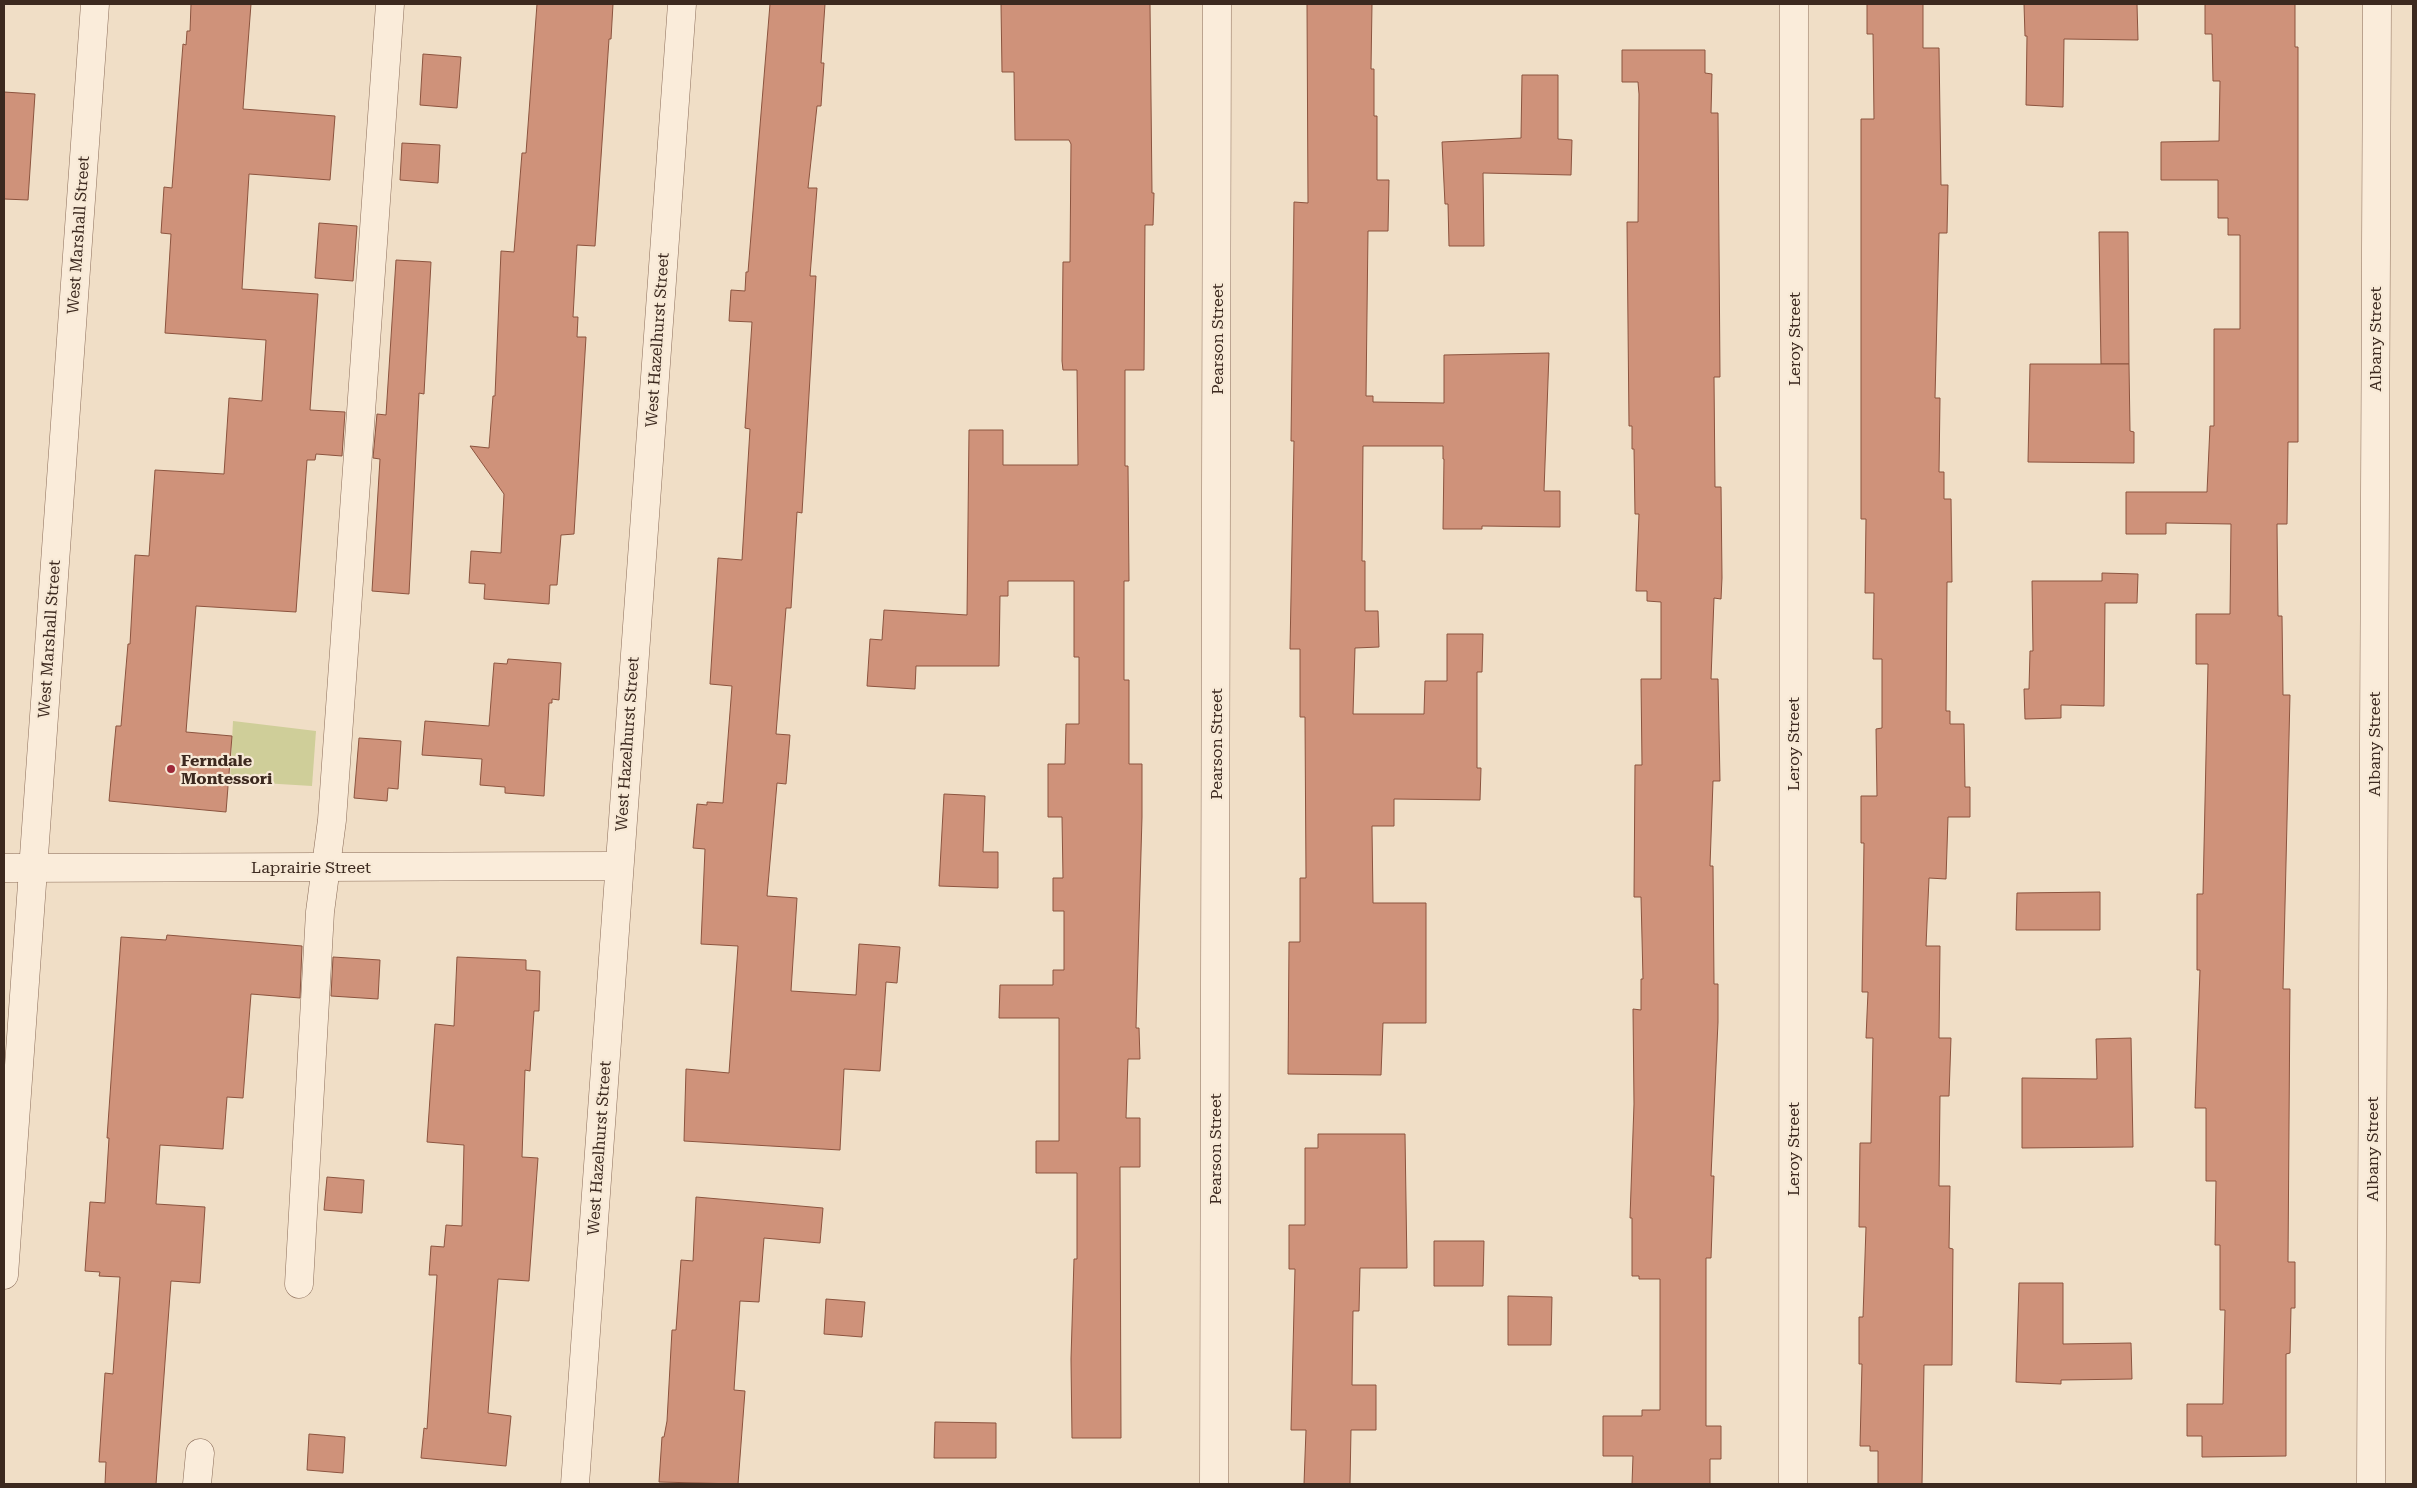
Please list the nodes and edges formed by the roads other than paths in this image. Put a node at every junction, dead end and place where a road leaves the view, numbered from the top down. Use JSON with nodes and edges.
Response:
{"nodes":[{"id":1,"x":95,"y":4,"type":"edge"},
{"id":2,"x":390,"y":4,"type":"edge"},
{"id":3,"x":682,"y":4,"type":"edge"},
{"id":4,"x":1217,"y":4,"type":"edge"},
{"id":5,"x":1794,"y":4,"type":"edge"},
{"id":6,"x":2377,"y":4,"type":"edge"},
{"id":7,"x":618,"y":866,"type":"junction"},
{"id":8,"x":32,"y":867,"type":"junction"},
{"id":9,"x":4,"y":868,"type":"edge"},
{"id":10,"x":325,"y":868,"type":"junction"},
{"id":11,"x":4,"y":1275,"type":"edge"},
{"id":12,"x":299,"y":1284,"type":"dead end"},
{"id":13,"x":200,"y":1453,"type":"dead end"},
{"id":14,"x":197,"y":1484,"type":"edge"},
{"id":15,"x":575,"y":1484,"type":"edge"},
{"id":16,"x":1214,"y":1484,"type":"edge"},
{"id":17,"x":1793,"y":1484,"type":"edge"},
{"id":18,"x":2370,"y":1484,"type":"edge"}],
"edges":[{"from":1,"to":8,"type":"street","name":"West Marshall Street"},
{"from":2,"to":10,"type":"street"},
{"from":3,"to":7,"type":"street","name":"West Hazelhurst Street"},
{"from":4,"to":16,"type":"street","name":"Pearson Street"},
{"from":5,"to":17,"type":"street","name":"Leroy Street"},
{"from":6,"to":18,"type":"street","name":"Albany Street"},
{"from":7,"to":10,"type":"street","name":"Laprairie Street"},
{"from":7,"to":15,"type":"street","name":"West Hazelhurst Street"},
{"from":8,"to":9,"type":"street","name":"Laprairie Street"},
{"from":8,"to":10,"type":"street","name":"Laprairie Street"},
{"from":8,"to":11,"type":"street","name":"West Marshall Street"},
{"from":10,"to":12,"type":"street"},
{"from":13,"to":14,"type":"street"}]}
